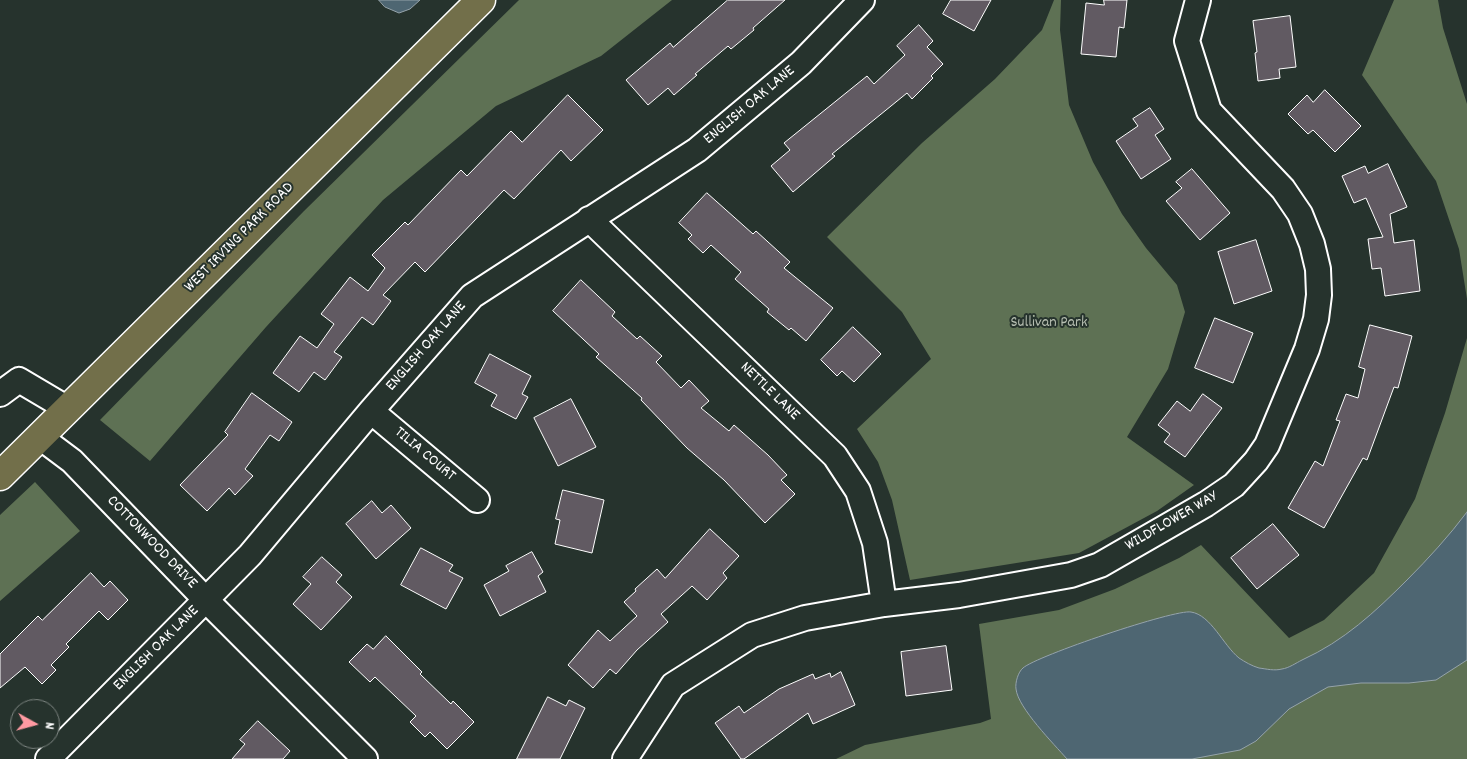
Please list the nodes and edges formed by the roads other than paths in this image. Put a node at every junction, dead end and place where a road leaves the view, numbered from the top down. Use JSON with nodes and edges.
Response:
{"nodes":[{"id":1,"x":481,"y":0,"type":"edge"},
{"id":2,"x":862,"y":0,"type":"edge"},
{"id":3,"x":1198,"y":0,"type":"edge"},
{"id":4,"x":589,"y":219,"type":"junction"},
{"id":5,"x":0,"y":394,"type":"edge"},
{"id":6,"x":68,"y":409,"type":"junction"},
{"id":7,"x":371,"y":411,"type":"junction"},
{"id":8,"x":40,"y":437,"type":"junction"},
{"id":9,"x":0,"y":476,"type":"edge"},
{"id":10,"x":477,"y":500,"type":"dead end"},
{"id":11,"x":206,"y":600,"type":"junction"},
{"id":12,"x":884,"y":604,"type":"junction"},
{"id":13,"x":48,"y":759,"type":"edge"},
{"id":14,"x":365,"y":759,"type":"edge"},
{"id":15,"x":625,"y":759,"type":"edge"}],
"edges":[{"from":1,"to":6,"type":"main road","name":"WEST IRVING PARK ROAD"},
{"from":2,"to":4,"type":"street","name":"ENGLISH OAK LANE"},
{"from":3,"to":12,"type":"street","name":"WILDFLOWER WAY"},
{"from":4,"to":7,"type":"street","name":"ENGLISH OAK LANE"},
{"from":4,"to":12,"type":"street","name":"NETTLE LANE"},
{"from":5,"to":6,"type":"street"},
{"from":6,"to":8,"type":"main road","name":"WEST IRVING PARK ROAD"},
{"from":7,"to":10,"type":"street","name":"TILIA COURT"},
{"from":7,"to":11,"type":"street","name":"ENGLISH OAK LANE"},
{"from":8,"to":9,"type":"main road","name":"WEST IRVING PARK ROAD"},
{"from":8,"to":11,"type":"street","name":"COTTONWOOD DRIVE"},
{"from":11,"to":13,"type":"street","name":"ENGLISH OAK LANE"},
{"from":11,"to":14,"type":"street","name":"COTTONWOOD DRIVE"},
{"from":12,"to":15,"type":"street","name":"WILDFLOWER WAY"}]}
